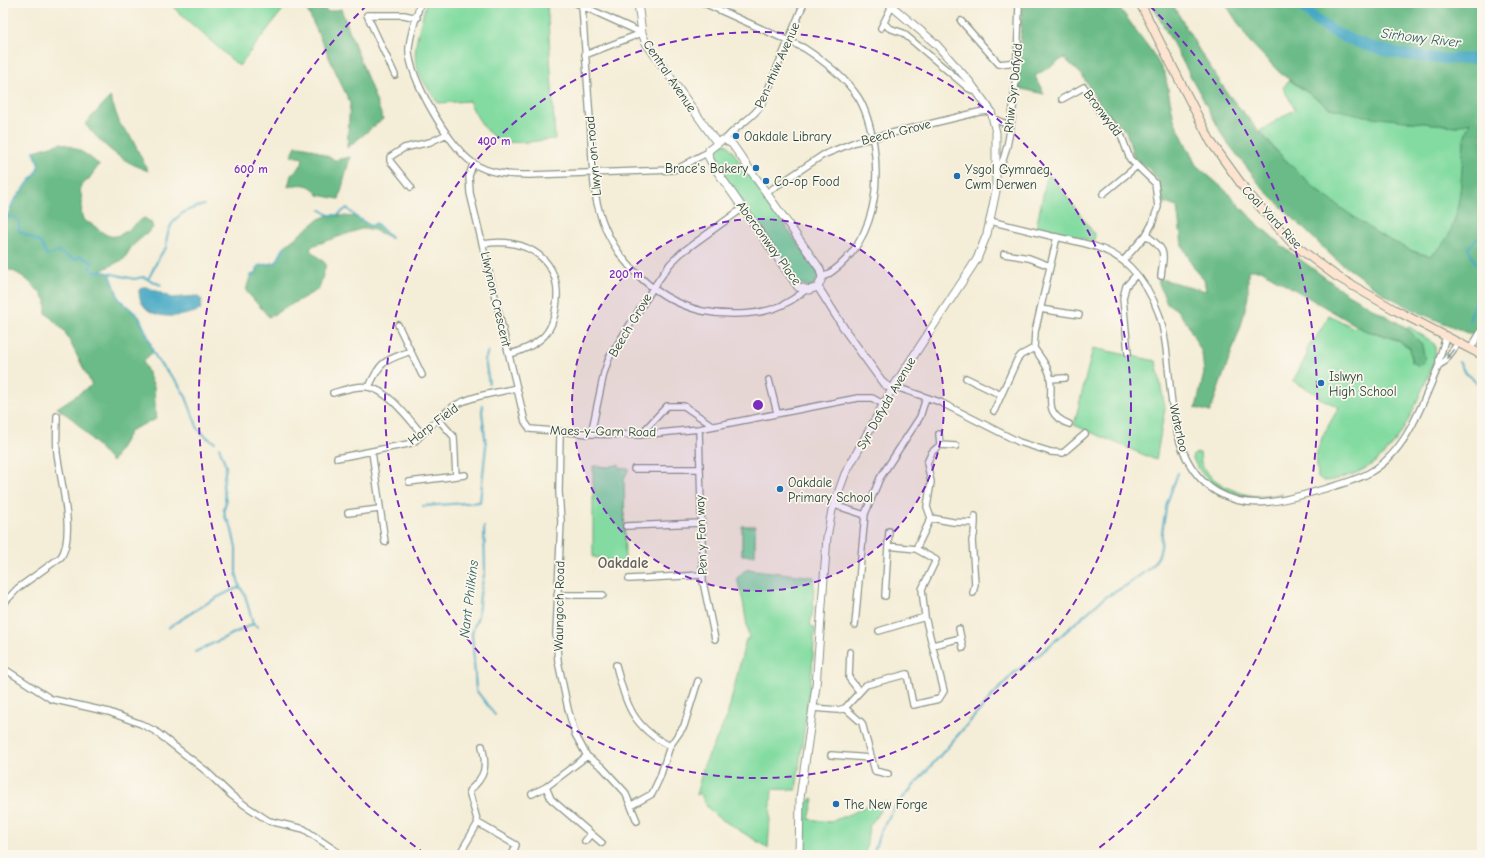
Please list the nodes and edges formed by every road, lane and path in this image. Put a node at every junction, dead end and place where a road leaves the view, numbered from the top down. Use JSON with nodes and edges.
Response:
{"nodes":[{"id":1,"x":420,"y":3,"type":"edge"},
{"id":2,"x":576,"y":3,"type":"edge"},
{"id":3,"x":638,"y":3,"type":"edge"},
{"id":4,"x":704,"y":3,"type":"edge"},
{"id":5,"x":804,"y":3,"type":"edge"},
{"id":6,"x":1019,"y":3,"type":"edge"},
{"id":7,"x":1140,"y":3,"type":"edge"},
{"id":8,"x":890,"y":5,"type":"edge"},
{"id":9,"x":582,"y":6,"type":"junction"},
{"id":10,"x":416,"y":18,"type":"junction"},
{"id":11,"x":961,"y":21,"type":"dead end"},
{"id":12,"x":642,"y":33,"type":"junction"},
{"id":13,"x":788,"y":40,"type":"junction"},
{"id":14,"x":586,"y":55,"type":"junction"},
{"id":15,"x":1017,"y":62,"type":"junction"},
{"id":16,"x":395,"y":75,"type":"dead end"},
{"id":17,"x":979,"y":93,"type":"junction"},
{"id":18,"x":1062,"y":100,"type":"dead end"},
{"id":19,"x":991,"y":112,"type":"junction"},
{"id":20,"x":994,"y":119,"type":"junction"},
{"id":21,"x":1011,"y":126,"type":"junction"},
{"id":22,"x":447,"y":134,"type":"junction"},
{"id":23,"x":873,"y":137,"type":"junction"},
{"id":24,"x":725,"y":140,"type":"junction"},
{"id":25,"x":717,"y":143,"type":"junction"},
{"id":26,"x":708,"y":153,"type":"junction"},
{"id":27,"x":473,"y":164,"type":"junction"},
{"id":28,"x":1137,"y":166,"type":"junction"},
{"id":29,"x":997,"y":171,"type":"junction"},
{"id":30,"x":593,"y":172,"type":"junction"},
{"id":31,"x":411,"y":188,"type":"dead end"},
{"id":32,"x":766,"y":193,"type":"junction"},
{"id":33,"x":1103,"y":194,"type":"dead end"},
{"id":34,"x":743,"y":208,"type":"junction"},
{"id":35,"x":990,"y":222,"type":"junction"},
{"id":36,"x":1146,"y":235,"type":"junction"},
{"id":37,"x":1057,"y":237,"type":"junction"},
{"id":38,"x":483,"y":244,"type":"junction"},
{"id":39,"x":1004,"y":254,"type":"dead end"},
{"id":40,"x":1123,"y":261,"type":"junction"},
{"id":41,"x":1050,"y":266,"type":"junction"},
{"id":42,"x":1136,"y":275,"type":"junction"},
{"id":43,"x":1161,"y":276,"type":"dead end"},
{"id":44,"x":822,"y":278,"type":"junction"},
{"id":45,"x":818,"y":287,"type":"junction"},
{"id":46,"x":653,"y":288,"type":"junction"},
{"id":47,"x":806,"y":290,"type":"junction"},
{"id":48,"x":1040,"y":309,"type":"junction"},
{"id":49,"x":1079,"y":315,"type":"dead end"},
{"id":50,"x":398,"y":325,"type":"dead end"},
{"id":51,"x":1482,"y":330,"type":"edge"},
{"id":52,"x":1446,"y":336,"type":"junction"},
{"id":53,"x":1459,"y":342,"type":"junction"},
{"id":54,"x":1034,"y":348,"type":"junction"},
{"id":55,"x":1471,"y":348,"type":"junction"},
{"id":56,"x":411,"y":351,"type":"junction"},
{"id":57,"x":1128,"y":353,"type":"dead end"},
{"id":58,"x":510,"y":354,"type":"junction"},
{"id":59,"x":1482,"y":355,"type":"edge"},
{"id":60,"x":1439,"y":365,"type":"junction"},
{"id":61,"x":422,"y":375,"type":"dead end"},
{"id":62,"x":966,"y":378,"type":"dead end"},
{"id":63,"x":1065,"y":378,"type":"dead end"},
{"id":64,"x":1050,"y":379,"type":"junction"},
{"id":65,"x":769,"y":380,"type":"dead end"},
{"id":66,"x":369,"y":387,"type":"junction"},
{"id":67,"x":892,"y":387,"type":"junction"},
{"id":68,"x":517,"y":388,"type":"junction"},
{"id":69,"x":333,"y":393,"type":"dead end"},
{"id":70,"x":1001,"y":395,"type":"junction"},
{"id":71,"x":926,"y":398,"type":"junction"},
{"id":72,"x":883,"y":404,"type":"junction"},
{"id":73,"x":994,"y":411,"type":"dead end"},
{"id":74,"x":777,"y":413,"type":"junction"},
{"id":75,"x":57,"y":416,"type":"dead end"},
{"id":76,"x":439,"y":420,"type":"junction"},
{"id":77,"x":1069,"y":424,"type":"dead end"},
{"id":78,"x":713,"y":426,"type":"junction"},
{"id":79,"x":699,"y":429,"type":"junction"},
{"id":80,"x":534,"y":430,"type":"joint"},
{"id":81,"x":560,"y":432,"type":"junction"},
{"id":82,"x":422,"y":434,"type":"junction"},
{"id":83,"x":591,"y":434,"type":"junction"},
{"id":84,"x":939,"y":434,"type":"dead end"},
{"id":85,"x":1085,"y":434,"type":"dead end"},
{"id":86,"x":640,"y":435,"type":"junction"},
{"id":87,"x":940,"y":445,"type":"junction"},
{"id":88,"x":956,"y":446,"type":"dead end"},
{"id":89,"x":372,"y":452,"type":"junction"},
{"id":90,"x":336,"y":458,"type":"dead end"},
{"id":91,"x":634,"y":469,"type":"dead end"},
{"id":92,"x":699,"y":469,"type":"junction"},
{"id":93,"x":465,"y":475,"type":"dead end"},
{"id":94,"x":456,"y":476,"type":"junction"},
{"id":95,"x":409,"y":482,"type":"dead end"},
{"id":96,"x":834,"y":505,"type":"junction"},
{"id":97,"x":379,"y":509,"type":"junction"},
{"id":98,"x":348,"y":513,"type":"dead end"},
{"id":99,"x":865,"y":515,"type":"junction"},
{"id":100,"x":975,"y":516,"type":"dead end"},
{"id":101,"x":931,"y":518,"type":"junction"},
{"id":102,"x":700,"y":523,"type":"junction"},
{"id":103,"x":975,"y":523,"type":"junction"},
{"id":104,"x":626,"y":526,"type":"dead end"},
{"id":105,"x":889,"y":531,"type":"dead end"},
{"id":106,"x":385,"y":542,"type":"dead end"},
{"id":107,"x":888,"y":546,"type":"junction"},
{"id":108,"x":916,"y":549,"type":"junction"},
{"id":109,"x":702,"y":575,"type":"junction"},
{"id":110,"x":629,"y":579,"type":"dead end"},
{"id":111,"x":973,"y":593,"type":"dead end"},
{"id":112,"x":557,"y":595,"type":"junction"},
{"id":113,"x":603,"y":595,"type":"dead end"},
{"id":114,"x":885,"y":596,"type":"dead end"},
{"id":115,"x":3,"y":604,"type":"edge"},
{"id":116,"x":926,"y":617,"type":"junction"},
{"id":117,"x":855,"y":625,"type":"dead end"},
{"id":118,"x":959,"y":629,"type":"dead end"},
{"id":119,"x":879,"y":631,"type":"dead end"},
{"id":120,"x":961,"y":638,"type":"junction"},
{"id":121,"x":715,"y":639,"type":"dead end"},
{"id":122,"x":934,"y":645,"type":"junction"},
{"id":123,"x":963,"y":648,"type":"dead end"},
{"id":124,"x":850,"y":652,"type":"dead end"},
{"id":125,"x":616,"y":665,"type":"dead end"},
{"id":126,"x":3,"y":668,"type":"edge"},
{"id":127,"x":698,"y":681,"type":"dead end"},
{"id":128,"x":859,"y":691,"type":"junction"},
{"id":129,"x":813,"y":708,"type":"junction"},
{"id":130,"x":845,"y":708,"type":"junction"},
{"id":131,"x":482,"y":746,"type":"dead end"},
{"id":132,"x":670,"y":746,"type":"junction"},
{"id":133,"x":831,"y":755,"type":"dead end"},
{"id":134,"x":587,"y":756,"type":"junction"},
{"id":135,"x":871,"y":758,"type":"junction"},
{"id":136,"x":888,"y":774,"type":"dead end"},
{"id":137,"x":546,"y":787,"type":"junction"},
{"id":138,"x":532,"y":794,"type":"dead end"},
{"id":139,"x":632,"y":805,"type":"junction"},
{"id":140,"x":637,"y":821,"type":"dead end"},
{"id":141,"x":478,"y":823,"type":"junction"},
{"id":142,"x":591,"y":834,"type":"junction"},
{"id":143,"x":585,"y":841,"type":"dead end"},
{"id":144,"x":602,"y":843,"type":"dead end"},
{"id":145,"x":513,"y":853,"type":"dead end"},
{"id":146,"x":342,"y":855,"type":"edge"},
{"id":147,"x":459,"y":855,"type":"edge"},
{"id":148,"x":799,"y":855,"type":"edge"}],
"edges":[{"from":1,"to":10,"type":"street"},
{"from":2,"to":9,"type":"street"},
{"from":3,"to":12,"type":"street","name":"Central Avenue"},
{"from":4,"to":13,"type":"street"},
{"from":5,"to":13,"type":"street","name":"Pen-rhiw Avenue"},
{"from":6,"to":15,"type":"street","name":"Rhiw Syr Dafydd"},
{"from":7,"to":52,"type":"main road","name":"Coal Yard Rise"},
{"from":8,"to":17,"type":"street","name":"Syr Dafydd Avenue"},
{"from":8,"to":17,"type":"street"},
{"from":9,"to":12,"type":"street"},
{"from":9,"to":14,"type":"street","name":"Llwyn-on-road"},
{"from":10,"to":16,"type":"street"},
{"from":10,"to":22,"type":"street"},
{"from":11,"to":15,"type":"street"},
{"from":12,"to":14,"type":"street"},
{"from":12,"to":25,"type":"street","name":"Central Avenue"},
{"from":13,"to":23,"type":"street"},
{"from":13,"to":24,"type":"street","name":"Pen-rhiw Avenue"},
{"from":14,"to":30,"type":"street","name":"Llwyn-on-road"},
{"from":15,"to":21,"type":"street","name":"Rhiw Syr Dafydd"},
{"from":17,"to":19,"type":"street","name":"Syr Dafydd Avenue"},
{"from":18,"to":28,"type":"street","name":"Bronwydd"},
{"from":19,"to":20,"type":"street","name":"Syr Dafydd Avenue"},
{"from":19,"to":23,"type":"street","name":"Beech Grove"},
{"from":20,"to":21,"type":"street"},
{"from":20,"to":29,"type":"street","name":"Syr Dafydd Avenue"},
{"from":21,"to":29,"type":"street","name":"Rhiw Syr Dafydd"},
{"from":22,"to":27,"type":"street"},
{"from":22,"to":31,"type":"street"},
{"from":23,"to":32,"type":"street","name":"Beech Grove"},
{"from":23,"to":44,"type":"street"},
{"from":24,"to":25,"type":"street","name":"Pen-rhiw Avenue"},
{"from":24,"to":32,"type":"street","name":"Aberconway Place"},
{"from":25,"to":26,"type":"street","name":"Pen-rhiw Avenue"},
{"from":26,"to":30,"type":"street","name":"Pen-rhiw Avenue"},
{"from":26,"to":34,"type":"street","name":"Aberconway Place"},
{"from":27,"to":30,"type":"street","name":"Pen-rhiw Avenue"},
{"from":27,"to":38,"type":"street","name":"Llwynon Crescent"},
{"from":28,"to":33,"type":"street"},
{"from":28,"to":36,"type":"street","name":"Bronwydd"},
{"from":29,"to":35,"type":"street","name":"Syr Dafydd Avenue"},
{"from":30,"to":46,"type":"street","name":"Llwyn-on-road"},
{"from":32,"to":44,"type":"street","name":"Aberconway Place"},
{"from":34,"to":46,"type":"street","name":"Beech Grove"},
{"from":34,"to":47,"type":"street","name":"Aberconway Place"},
{"from":35,"to":37,"type":"street","name":"Waterloo"},
{"from":35,"to":67,"type":"street","name":"Syr Dafydd Avenue"},
{"from":36,"to":40,"type":"street","name":"Bronwydd"},
{"from":36,"to":43,"type":"street"},
{"from":37,"to":40,"type":"street","name":"Waterloo"},
{"from":37,"to":41,"type":"street"},
{"from":38,"to":58,"type":"street","name":"Llwynon Crescent"},
{"from":38,"to":58,"type":"street","name":"Llwynon Crescent"},
{"from":39,"to":41,"type":"street"},
{"from":40,"to":42,"type":"street","name":"Waterloo"},
{"from":41,"to":48,"type":"street"},
{"from":42,"to":57,"type":"street"},
{"from":42,"to":60,"type":"street","name":"Waterloo"},
{"from":44,"to":45,"type":"street","name":"Aberconway Place"},
{"from":45,"to":47,"type":"street","name":"Aberconway Place"},
{"from":45,"to":67,"type":"street"},
{"from":46,"to":47,"type":"street","name":"Llwyn-on-road"},
{"from":46,"to":83,"type":"street","name":"Beech Grove"},
{"from":48,"to":49,"type":"street"},
{"from":48,"to":54,"type":"street"},
{"from":50,"to":56,"type":"street"},
{"from":51,"to":55,"type":"street"},
{"from":52,"to":53,"type":"main road","name":"Coal Yard Rise"},
{"from":52,"to":60,"type":"street","name":"Waterloo"},
{"from":53,"to":55,"type":"main road","name":"Coal Yard Rise"},
{"from":53,"to":60,"type":"street","name":"Waterloo","one_way":true},
{"from":54,"to":64,"type":"street"},
{"from":54,"to":70,"type":"street"},
{"from":55,"to":59,"type":"main road","name":"Coal Yard Rise"},
{"from":56,"to":61,"type":"street"},
{"from":56,"to":66,"type":"street"},
{"from":58,"to":68,"type":"street","name":"Llwynon Crescent"},
{"from":62,"to":70,"type":"street"},
{"from":63,"to":64,"type":"street"},
{"from":64,"to":77,"type":"street"},
{"from":65,"to":74,"type":"street"},
{"from":66,"to":69,"type":"street"},
{"from":66,"to":82,"type":"street"},
{"from":67,"to":71,"type":"street"},
{"from":67,"to":72,"type":"street","name":"Syr Dafydd Avenue"},
{"from":68,"to":76,"type":"street","name":"Harp Field"},
{"from":68,"to":80,"type":"street","name":"Llwynon Crescent"},
{"from":70,"to":73,"type":"street"},
{"from":71,"to":85,"type":"street"},
{"from":71,"to":99,"type":"street"},
{"from":72,"to":74,"type":"street","name":"Maes-y-Garn Road"},
{"from":72,"to":96,"type":"street","name":"Syr Dafydd Avenue"},
{"from":74,"to":78,"type":"street","name":"Maes-y-Garn Road"},
{"from":75,"to":115,"type":"street"},
{"from":76,"to":82,"type":"street","name":"Harp Field"},
{"from":76,"to":94,"type":"street"},
{"from":78,"to":79,"type":"street","name":"Maes-y-Garn Road"},
{"from":78,"to":86,"type":"street"},
{"from":79,"to":86,"type":"street","name":"Maes-y-Garn Road"},
{"from":79,"to":92,"type":"street","name":"Pen y Fan way"},
{"from":80,"to":81,"type":"street","name":"Maes-y-Garn Road"},
{"from":81,"to":83,"type":"street","name":"Maes-y-Garn Road"},
{"from":81,"to":112,"type":"street","name":"Waungoch Road"},
{"from":82,"to":89,"type":"street","name":"Harp Field"},
{"from":83,"to":86,"type":"street","name":"Maes-y-Garn Road"},
{"from":84,"to":87,"type":"street"},
{"from":87,"to":88,"type":"street"},
{"from":87,"to":101,"type":"street"},
{"from":89,"to":90,"type":"street","name":"Harp Field"},
{"from":89,"to":97,"type":"street"},
{"from":91,"to":92,"type":"street"},
{"from":92,"to":102,"type":"street","name":"Pen y Fan way"},
{"from":93,"to":94,"type":"street"},
{"from":94,"to":95,"type":"street"},
{"from":96,"to":99,"type":"street"},
{"from":96,"to":129,"type":"street","name":"Syr Dafydd Avenue"},
{"from":97,"to":98,"type":"street"},
{"from":97,"to":106,"type":"street"},
{"from":99,"to":117,"type":"street"},
{"from":100,"to":103,"type":"street"},
{"from":101,"to":103,"type":"street"},
{"from":101,"to":108,"type":"street"},
{"from":102,"to":104,"type":"street"},
{"from":102,"to":109,"type":"street","name":"Pen y Fan way"},
{"from":103,"to":111,"type":"street"},
{"from":105,"to":107,"type":"street"},
{"from":107,"to":108,"type":"street"},
{"from":107,"to":114,"type":"street"},
{"from":108,"to":116,"type":"street"},
{"from":109,"to":110,"type":"street"},
{"from":109,"to":121,"type":"street","name":"Pen y Fan way"},
{"from":112,"to":113,"type":"street"},
{"from":112,"to":134,"type":"street","name":"Waungoch Road"},
{"from":116,"to":119,"type":"street"},
{"from":116,"to":122,"type":"street"},
{"from":118,"to":120,"type":"street"},
{"from":120,"to":122,"type":"street"},
{"from":120,"to":123,"type":"street"},
{"from":122,"to":128,"type":"street"},
{"from":124,"to":128,"type":"street"},
{"from":125,"to":132,"type":"street"},
{"from":126,"to":146,"type":"street"},
{"from":127,"to":132,"type":"street"},
{"from":128,"to":130,"type":"street"},
{"from":129,"to":130,"type":"street"},
{"from":129,"to":148,"type":"street","name":"Syr Dafydd Avenue"},
{"from":130,"to":135,"type":"street"},
{"from":131,"to":141,"type":"street"},
{"from":132,"to":139,"type":"street"},
{"from":133,"to":135,"type":"street"},
{"from":134,"to":137,"type":"street"},
{"from":134,"to":139,"type":"street","name":"Waungoch Road"},
{"from":135,"to":136,"type":"street"},
{"from":137,"to":138,"type":"street"},
{"from":137,"to":142,"type":"street"},
{"from":139,"to":140,"type":"street","name":"Waungoch Road"},
{"from":141,"to":145,"type":"street"},
{"from":141,"to":147,"type":"street"},
{"from":142,"to":143,"type":"street"},
{"from":142,"to":144,"type":"street"}]}
